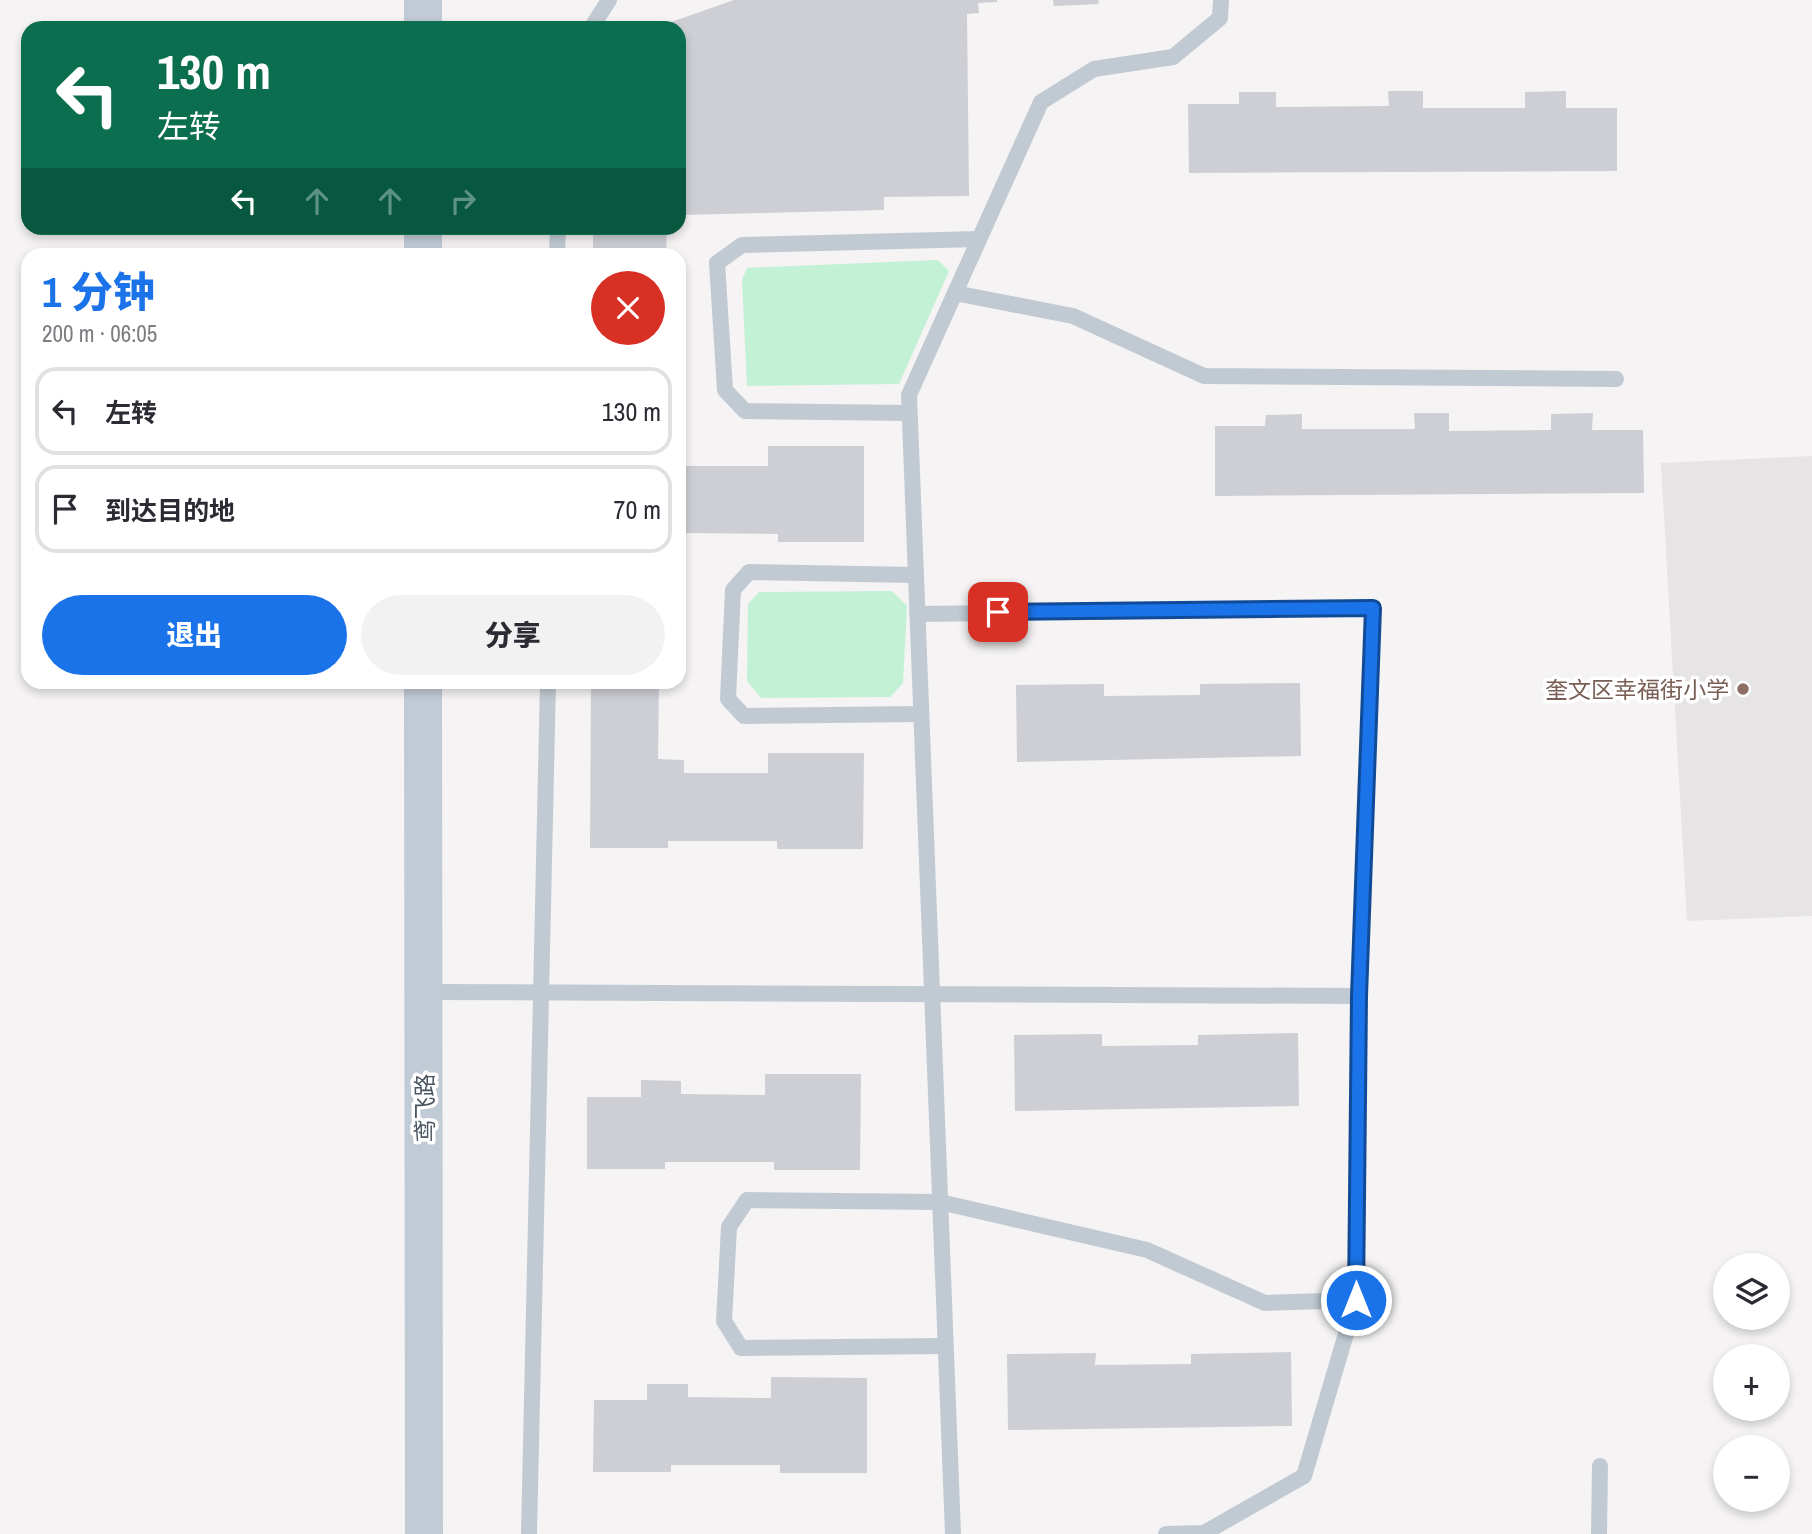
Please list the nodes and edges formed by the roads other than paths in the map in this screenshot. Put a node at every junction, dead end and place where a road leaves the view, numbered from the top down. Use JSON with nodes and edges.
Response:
{"nodes":[{"id":1,"x":422,"y":0,"type":"edge"},
{"id":2,"x":609,"y":0,"type":"edge"},
{"id":3,"x":1221,"y":0,"type":"edge"},
{"id":4,"x":423,"y":21,"type":"edge"},
{"id":5,"x":596,"y":21,"type":"edge"},
{"id":6,"x":979,"y":239,"type":"junction"},
{"id":7,"x":955,"y":293,"type":"junction"},
{"id":8,"x":1616,"y":379,"type":"dead end"},
{"id":9,"x":909,"y":412,"type":"junction"},
{"id":10,"x":915,"y":575,"type":"junction"},
{"id":11,"x":917,"y":614,"type":"junction"},
{"id":12,"x":423,"y":689,"type":"edge"},
{"id":13,"x":548,"y":689,"type":"edge"},
{"id":14,"x":921,"y":714,"type":"junction"},
{"id":15,"x":424,"y":992,"type":"junction"},
{"id":16,"x":541,"y":992,"type":"junction"},
{"id":17,"x":931,"y":993,"type":"junction"},
{"id":18,"x":1359,"y":996,"type":"junction"},
{"id":19,"x":940,"y":1202,"type":"junction"},
{"id":20,"x":1356,"y":1300,"type":"junction"},
{"id":21,"x":946,"y":1346,"type":"junction"},
{"id":22,"x":1600,"y":1466,"type":"dead end"},
{"id":23,"x":424,"y":1534,"type":"edge"},
{"id":24,"x":529,"y":1534,"type":"edge"},
{"id":25,"x":953,"y":1534,"type":"edge"},
{"id":26,"x":1166,"y":1534,"type":"edge"},
{"id":27,"x":1599,"y":1534,"type":"edge"}],
"edges":[{"from":1,"to":4,"type":"street"},
{"from":2,"to":5,"type":"lane"},
{"from":3,"to":6,"type":"lane"},
{"from":6,"to":7,"type":"lane"},
{"from":6,"to":9,"type":"lane"},
{"from":7,"to":8,"type":"lane"},
{"from":7,"to":9,"type":"lane"},
{"from":9,"to":10,"type":"lane"},
{"from":10,"to":11,"type":"lane"},
{"from":10,"to":14,"type":"lane"},
{"from":11,"to":14,"type":"lane"},
{"from":11,"to":18,"type":"lane"},
{"from":12,"to":15,"type":"street","name":"鸢飞路"},
{"from":13,"to":16,"type":"lane"},
{"from":14,"to":17,"type":"lane"},
{"from":15,"to":16,"type":"lane"},
{"from":15,"to":23,"type":"street","name":"鸢飞路"},
{"from":16,"to":17,"type":"lane"},
{"from":16,"to":24,"type":"lane"},
{"from":17,"to":18,"type":"lane"},
{"from":17,"to":19,"type":"lane"},
{"from":18,"to":20,"type":"lane"},
{"from":19,"to":20,"type":"lane"},
{"from":19,"to":21,"type":"lane"},
{"from":19,"to":21,"type":"lane"},
{"from":20,"to":26,"type":"lane"},
{"from":21,"to":25,"type":"lane"},
{"from":22,"to":27,"type":"lane"}]}
